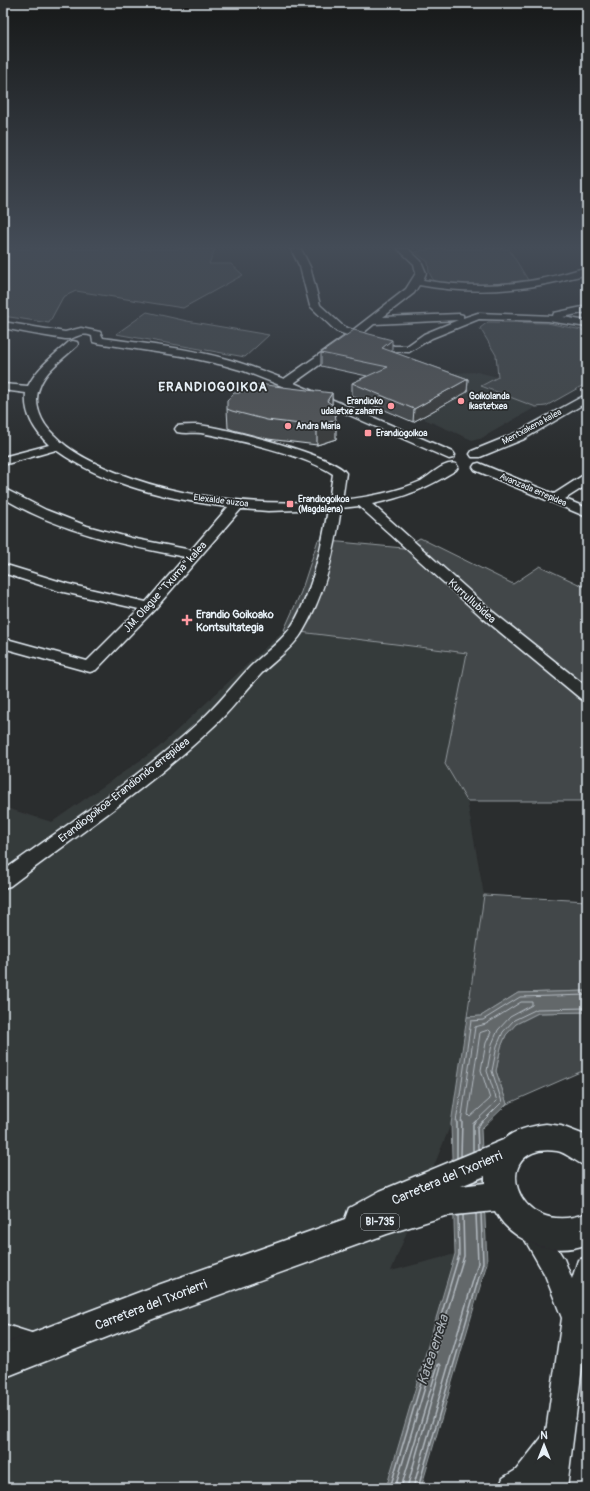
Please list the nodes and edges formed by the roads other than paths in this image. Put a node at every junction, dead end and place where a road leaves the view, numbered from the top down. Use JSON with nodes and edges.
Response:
{"nodes":[{"id":1,"x":329,"y":319,"type":"edge"},
{"id":2,"x":376,"y":319,"type":"edge"},
{"id":3,"x":424,"y":319,"type":"edge"},
{"id":4,"x":472,"y":319,"type":"edge"},
{"id":5,"x":552,"y":319,"type":"edge"},
{"id":6,"x":373,"y":321,"type":"junction"},
{"id":7,"x":587,"y":324,"type":"edge"},
{"id":8,"x":3,"y":326,"type":"edge"},
{"id":9,"x":354,"y":335,"type":"junction"},
{"id":10,"x":81,"y":342,"type":"junction"},
{"id":11,"x":285,"y":384,"type":"junction"},
{"id":12,"x":3,"y":387,"type":"edge"},
{"id":13,"x":32,"y":390,"type":"junction"},
{"id":14,"x":587,"y":397,"type":"edge"},
{"id":15,"x":181,"y":428,"type":"dead end"},
{"id":16,"x":58,"y":446,"type":"junction"},
{"id":17,"x":3,"y":461,"type":"edge"},
{"id":18,"x":464,"y":461,"type":"junction"},
{"id":19,"x":587,"y":479,"type":"edge"},
{"id":20,"x":3,"y":492,"type":"edge"},
{"id":21,"x":555,"y":499,"type":"junction"},
{"id":22,"x":362,"y":502,"type":"junction"},
{"id":23,"x":238,"y":504,"type":"junction"},
{"id":24,"x":335,"y":505,"type":"junction"},
{"id":25,"x":587,"y":513,"type":"edge"},
{"id":26,"x":194,"y":555,"type":"junction"},
{"id":27,"x":3,"y":568,"type":"edge"},
{"id":28,"x":149,"y":607,"type":"junction"},
{"id":29,"x":3,"y":643,"type":"edge"},
{"id":30,"x":587,"y":695,"type":"edge"},
{"id":31,"x":3,"y":881,"type":"edge"},
{"id":32,"x":587,"y":1134,"type":"edge"},
{"id":33,"x":557,"y":1138,"type":"junction"},
{"id":34,"x":510,"y":1151,"type":"junction"},
{"id":35,"x":587,"y":1152,"type":"edge"},
{"id":36,"x":503,"y":1196,"type":"junction"},
{"id":37,"x":528,"y":1225,"type":"junction"},
{"id":38,"x":587,"y":1228,"type":"edge"},
{"id":39,"x":300,"y":1250,"type":"junction"},
{"id":40,"x":587,"y":1269,"type":"edge"},
{"id":41,"x":575,"y":1318,"type":"junction"},
{"id":42,"x":3,"y":1336,"type":"edge"},
{"id":43,"x":39,"y":1347,"type":"junction"},
{"id":44,"x":3,"y":1361,"type":"edge"},
{"id":45,"x":559,"y":1437,"type":"junction"},
{"id":46,"x":513,"y":1488,"type":"edge"},
{"id":47,"x":553,"y":1488,"type":"edge"}],
"edges":[{"from":1,"to":9,"type":"street"},
{"from":2,"to":6,"type":"street"},
{"from":3,"to":6,"type":"street"},
{"from":4,"to":9,"type":"street"},
{"from":5,"to":7,"type":"street"},
{"from":6,"to":9,"type":"street"},
{"from":8,"to":10,"type":"street"},
{"from":9,"to":11,"type":"street"},
{"from":10,"to":11,"type":"street","name":"Avanzada errepidea"},
{"from":10,"to":13,"type":"street"},
{"from":11,"to":18,"type":"street","name":"Avanzada errepidea"},
{"from":12,"to":13,"type":"street"},
{"from":13,"to":16,"type":"street","name":"Elexalde auzoa"},
{"from":14,"to":18,"type":"street","name":"Mentxakena kalea"},
{"from":15,"to":24,"type":"street","name":"Erandiogoikoa-Erandiondo errepidea"},
{"from":16,"to":17,"type":"street"},
{"from":16,"to":23,"type":"street","name":"Elexalde auzoa"},
{"from":18,"to":21,"type":"street","name":"Avanzada errepidea"},
{"from":18,"to":22,"type":"street","name":"Elexalde auzoa"},
{"from":19,"to":21,"type":"street"},
{"from":20,"to":26,"type":"street"},
{"from":21,"to":25,"type":"street","name":"Avanzada errepidea"},
{"from":22,"to":24,"type":"street","name":"Elexalde auzoa"},
{"from":22,"to":30,"type":"street","name":"Kurrullubidea"},
{"from":23,"to":24,"type":"street","name":"Elexalde auzoa"},
{"from":23,"to":26,"type":"street","name":"J.M. Olague \"Txuma\" kalea"},
{"from":24,"to":31,"type":"street","name":"Erandiogoikoa-Erandiondo errepidea"},
{"from":26,"to":28,"type":"street","name":"J.M. Olague \"Txuma\" kalea"},
{"from":27,"to":28,"type":"street"},
{"from":28,"to":29,"type":"street","name":"J.M. Olague \"Txuma\" kalea"},
{"from":32,"to":33,"type":"main road"},
{"from":33,"to":34,"type":"main road","name":"Carretera del Txorierri"},
{"from":33,"to":35,"type":"main road"},
{"from":34,"to":36,"type":"main road"},
{"from":34,"to":39,"type":"main road","name":"Carretera del Txorierri","number":"BI-735"},
{"from":36,"to":37,"type":"main road"},
{"from":36,"to":39,"type":"main road","name":"Carretera del Txorierri","number":"BI-735"},
{"from":37,"to":38,"type":"main road"},
{"from":37,"to":41,"type":"street"},
{"from":39,"to":43,"type":"main road","name":"Carretera del Txorierri","number":"BI-735"},
{"from":40,"to":41,"type":"street"},
{"from":41,"to":45,"type":"street"},
{"from":42,"to":43,"type":"street"},
{"from":43,"to":44,"type":"main road","name":"Carretera del Txorierri","number":"BI-735"},
{"from":45,"to":46,"type":"street"},
{"from":45,"to":47,"type":"street"}]}
